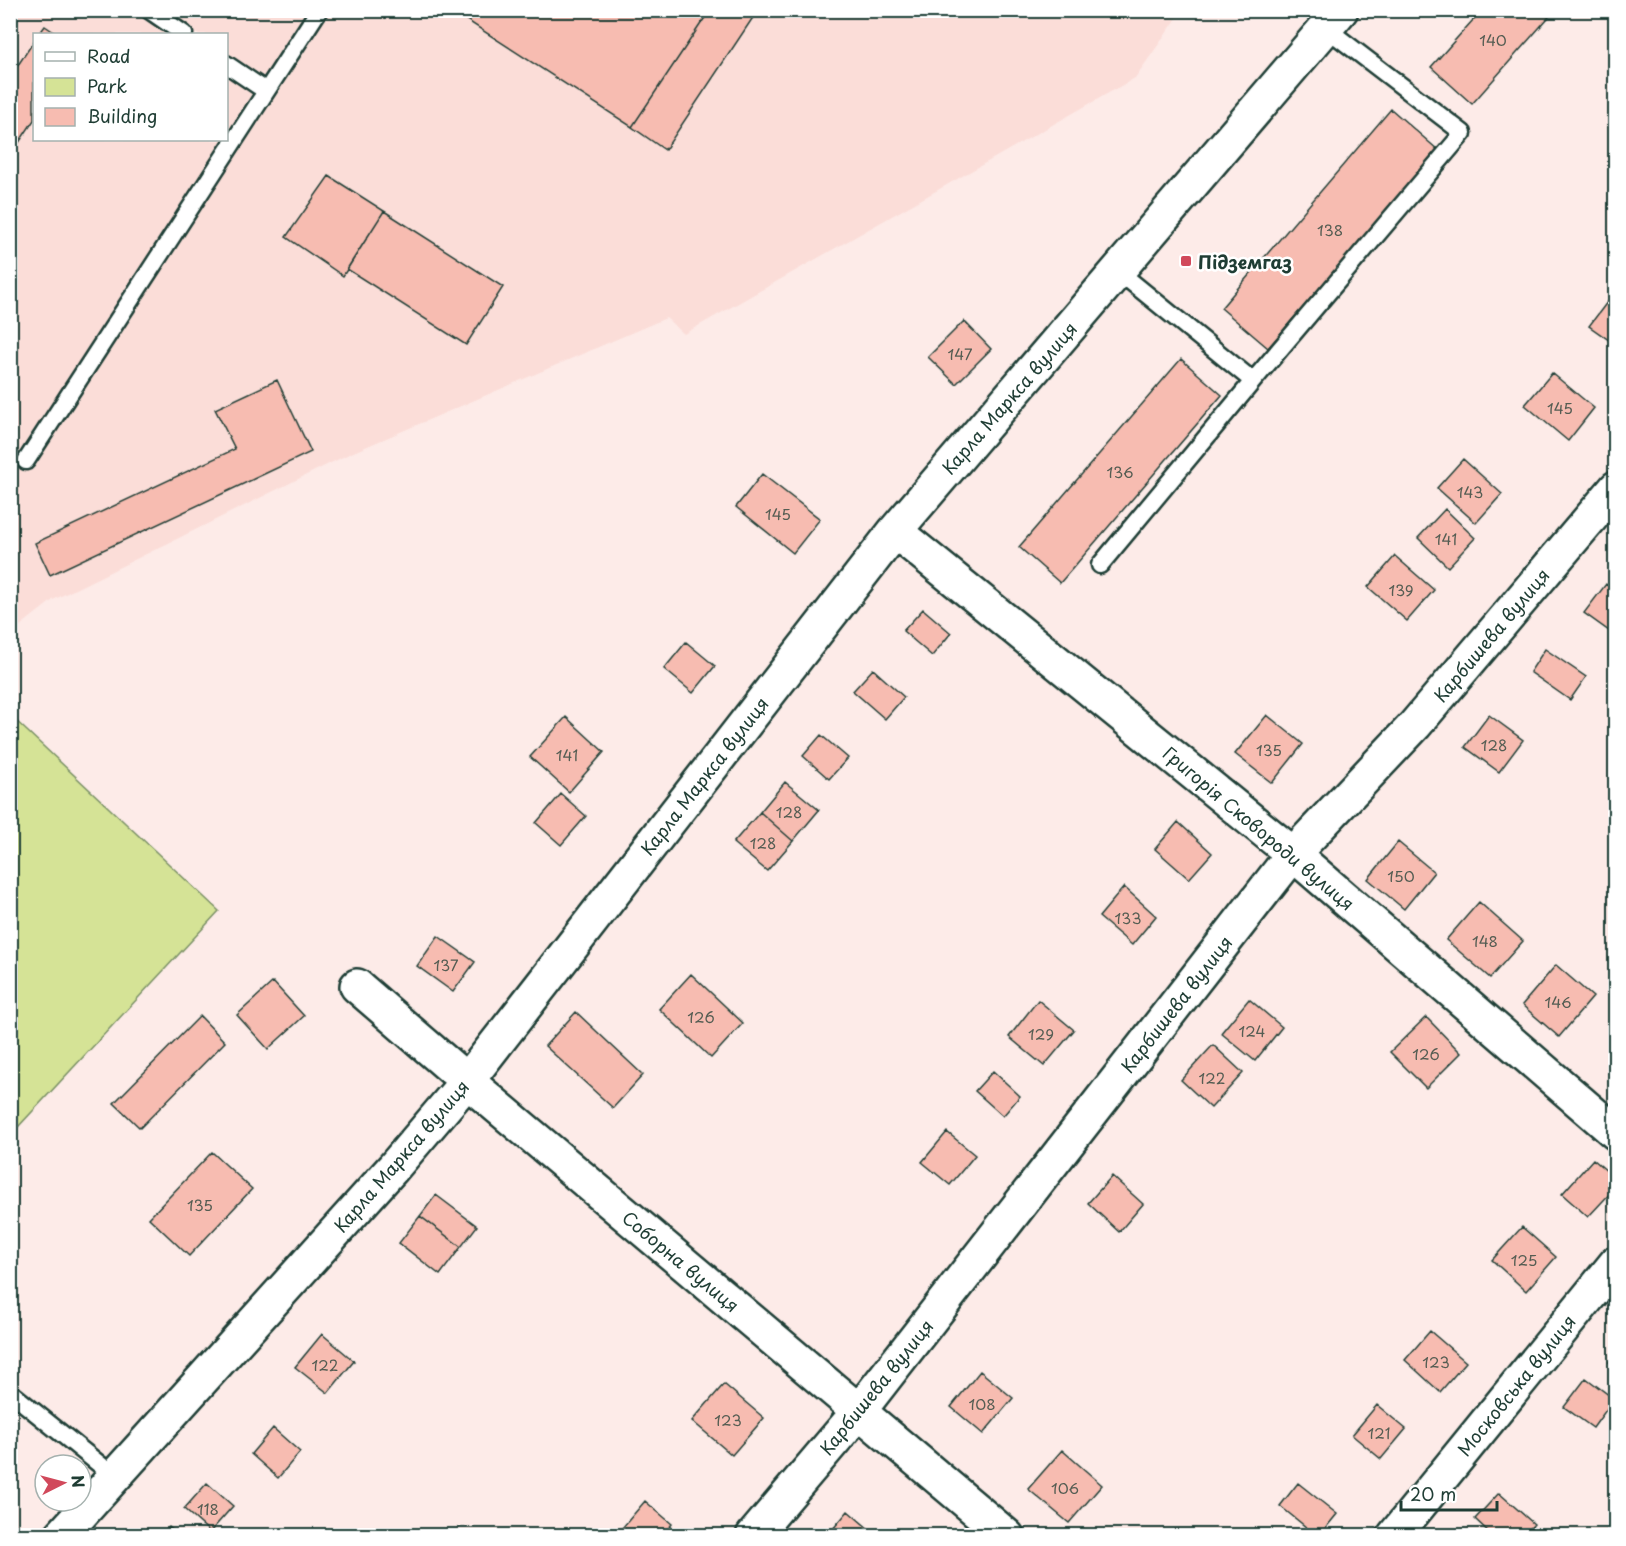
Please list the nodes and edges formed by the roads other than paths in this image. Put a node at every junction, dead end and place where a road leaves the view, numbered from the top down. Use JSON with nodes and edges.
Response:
{"nodes":[{"id":1,"x":149,"y":10,"type":"edge"},
{"id":2,"x":319,"y":10,"type":"edge"},
{"id":3,"x":1336,"y":15,"type":"edge"},
{"id":4,"x":183,"y":33,"type":"edge"},
{"id":5,"x":228,"y":65,"type":"edge"},
{"id":6,"x":266,"y":91,"type":"junction"},
{"id":7,"x":1118,"y":271,"type":"junction"},
{"id":8,"x":1253,"y":381,"type":"junction"},
{"id":9,"x":26,"y":461,"type":"dead end"},
{"id":10,"x":1616,"y":488,"type":"edge"},
{"id":11,"x":895,"y":531,"type":"junction"},
{"id":12,"x":1100,"y":565,"type":"dead end"},
{"id":13,"x":1293,"y":854,"type":"junction"},
{"id":14,"x":357,"y":986,"type":"dead end"},
{"id":15,"x":467,"y":1081,"type":"junction"},
{"id":16,"x":1616,"y":1133,"type":"edge"},
{"id":17,"x":1616,"y":1263,"type":"edge"},
{"id":18,"x":10,"y":1392,"type":"edge"},
{"id":19,"x":859,"y":1411,"type":"junction"},
{"id":20,"x":114,"y":1476,"type":"junction"},
{"id":21,"x":61,"y":1536,"type":"edge"},
{"id":22,"x":753,"y":1536,"type":"edge"},
{"id":23,"x":1007,"y":1536,"type":"edge"},
{"id":24,"x":1394,"y":1536,"type":"edge"}],
"edges":[{"from":1,"to":4,"type":"lane"},
{"from":2,"to":6,"type":"lane"},
{"from":3,"to":7,"type":"street","name":"Карла Маркса вулиця"},
{"from":3,"to":8,"type":"lane"},
{"from":5,"to":6,"type":"lane"},
{"from":6,"to":9,"type":"lane"},
{"from":7,"to":8,"type":"lane"},
{"from":7,"to":11,"type":"street","name":"Карла Маркса вулиця"},
{"from":8,"to":12,"type":"lane"},
{"from":10,"to":13,"type":"street","name":"Карбишева вулиця"},
{"from":11,"to":13,"type":"street","name":"Григорія Сковороди вулиця"},
{"from":11,"to":15,"type":"street","name":"Карла Маркса вулиця"},
{"from":13,"to":16,"type":"street","name":"Григорія Сковороди вулиця"},
{"from":13,"to":19,"type":"street","name":"Карбишева вулиця"},
{"from":14,"to":15,"type":"street","name":"Соборна вулиця"},
{"from":15,"to":19,"type":"street","name":"Соборна вулиця"},
{"from":15,"to":20,"type":"street","name":"Карла Маркса вулиця"},
{"from":17,"to":24,"type":"street","name":"Московська вулиця"},
{"from":18,"to":20,"type":"lane"},
{"from":19,"to":22,"type":"street","name":"Карбишева вулиця"},
{"from":19,"to":23,"type":"street","name":"Соборна вулиця"},
{"from":20,"to":21,"type":"street","name":"Карла Маркса вулиця"}]}
